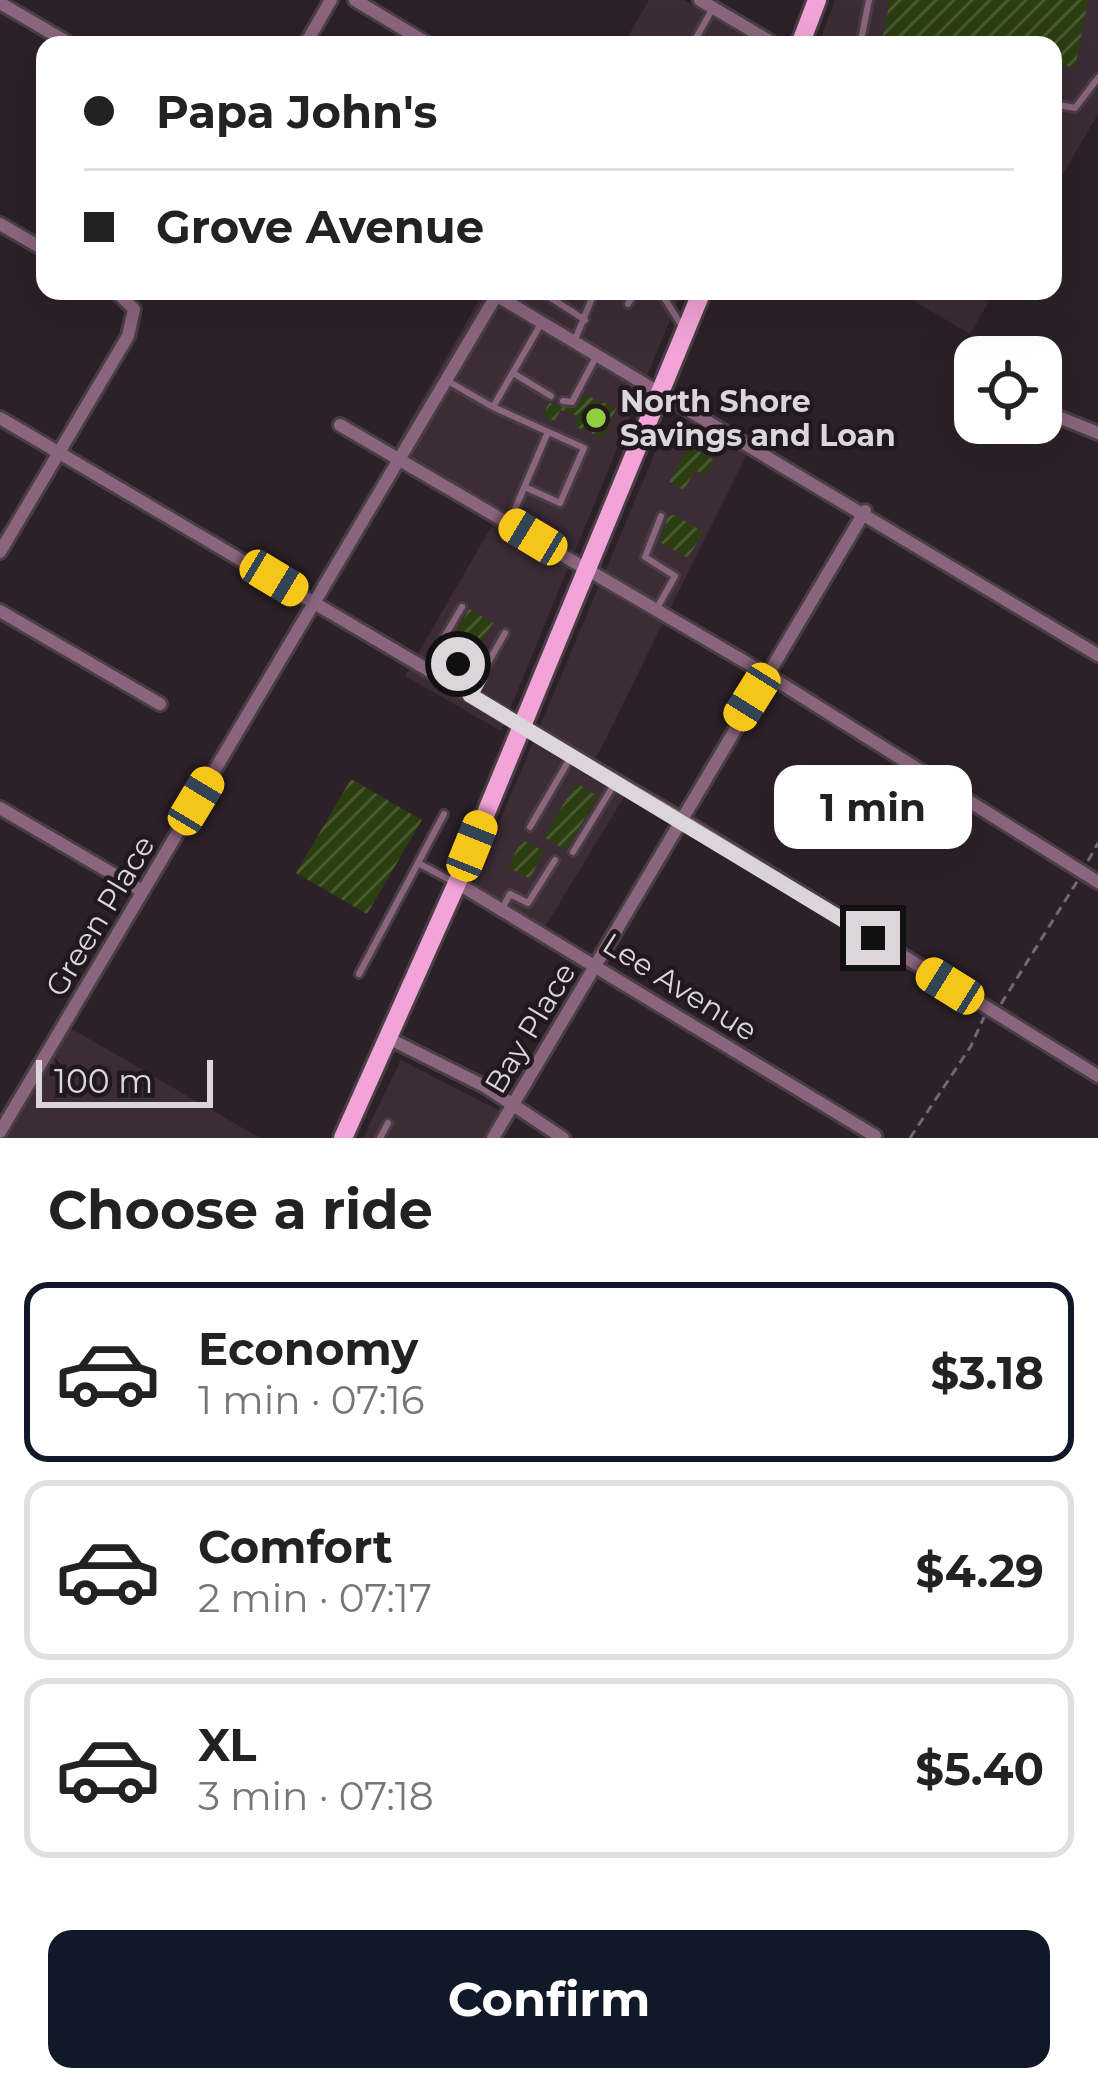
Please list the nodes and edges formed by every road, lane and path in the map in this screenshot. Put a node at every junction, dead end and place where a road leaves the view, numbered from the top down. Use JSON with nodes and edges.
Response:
{"nodes":[{"id":1,"x":331,"y":0,"type":"edge"},
{"id":2,"x":355,"y":0,"type":"edge"},
{"id":3,"x":700,"y":0,"type":"edge"},
{"id":4,"x":816,"y":0,"type":"edge"},
{"id":5,"x":869,"y":0,"type":"edge"},
{"id":6,"x":0,"y":3,"type":"edge"},
{"id":7,"x":713,"y":8,"type":"junction"},
{"id":8,"x":57,"y":36,"type":"edge"},
{"id":9,"x":309,"y":36,"type":"edge"},
{"id":10,"x":415,"y":36,"type":"edge"},
{"id":11,"x":699,"y":36,"type":"edge"},
{"id":12,"x":761,"y":36,"type":"edge"},
{"id":13,"x":803,"y":36,"type":"edge"},
{"id":14,"x":862,"y":36,"type":"edge"},
{"id":15,"x":1098,"y":78,"type":"edge"},
{"id":16,"x":1062,"y":106,"type":"edge"},
{"id":17,"x":0,"y":224,"type":"edge"},
{"id":18,"x":36,"y":245,"type":"edge"},
{"id":19,"x":124,"y":300,"type":"edge"},
{"id":20,"x":491,"y":300,"type":"edge"},
{"id":21,"x":508,"y":300,"type":"edge"},
{"id":22,"x":554,"y":300,"type":"edge"},
{"id":23,"x":593,"y":300,"type":"edge"},
{"id":24,"x":630,"y":300,"type":"edge"},
{"id":25,"x":665,"y":300,"type":"edge"},
{"id":26,"x":698,"y":300,"type":"edge"},
{"id":27,"x":628,"y":304,"type":"dead end"},
{"id":28,"x":586,"y":320,"type":"junction"},
{"id":29,"x":542,"y":322,"type":"junction"},
{"id":30,"x":685,"y":333,"type":"junction"},
{"id":31,"x":574,"y":341,"type":"junction"},
{"id":32,"x":597,"y":355,"type":"junction"},
{"id":33,"x":513,"y":372,"type":"junction"},
{"id":34,"x":446,"y":380,"type":"junction"},
{"id":35,"x":661,"y":393,"type":"junction"},
{"id":36,"x":551,"y":396,"type":"dead end"},
{"id":37,"x":563,"y":401,"type":"dead end"},
{"id":38,"x":493,"y":407,"type":"junction"},
{"id":39,"x":0,"y":418,"type":"edge"},
{"id":40,"x":1062,"y":418,"type":"edge"},
{"id":41,"x":340,"y":425,"type":"dead end"},
{"id":42,"x":1098,"y":433,"type":"edge"},
{"id":43,"x":548,"y":434,"type":"junction"},
{"id":44,"x":59,"y":452,"type":"junction"},
{"id":45,"x":400,"y":458,"type":"junction"},
{"id":46,"x":527,"y":488,"type":"junction"},
{"id":47,"x":865,"y":511,"type":"junction"},
{"id":48,"x":662,"y":516,"type":"dead end"},
{"id":49,"x":509,"y":523,"type":"junction"},
{"id":50,"x":0,"y":552,"type":"edge"},
{"id":51,"x":587,"y":569,"type":"junction"},
{"id":52,"x":314,"y":604,"type":"junction"},
{"id":53,"x":462,"y":607,"type":"dead end"},
{"id":54,"x":656,"y":610,"type":"junction"},
{"id":55,"x":0,"y":611,"type":"edge"},
{"id":56,"x":505,"y":633,"type":"dead end"},
{"id":57,"x":436,"y":651,"type":"junction"},
{"id":58,"x":1098,"y":655,"type":"edge"},
{"id":59,"x":425,"y":669,"type":"junction"},
{"id":60,"x":766,"y":674,"type":"junction"},
{"id":61,"x":480,"y":677,"type":"junction"},
{"id":62,"x":470,"y":695,"type":"junction"},
{"id":63,"x":160,"y":704,"type":"dead end"},
{"id":64,"x":522,"y":726,"type":"junction"},
{"id":65,"x":572,"y":755,"type":"junction"},
{"id":66,"x":616,"y":782,"type":"junction"},
{"id":67,"x":0,"y":808,"type":"edge"},
{"id":68,"x":444,"y":814,"type":"dead end"},
{"id":69,"x":681,"y":819,"type":"junction"},
{"id":70,"x":530,"y":826,"type":"dead end"},
{"id":71,"x":1098,"y":843,"type":"edge"},
{"id":72,"x":573,"y":852,"type":"dead end"},
{"id":73,"x":555,"y":860,"type":"dead end"},
{"id":74,"x":418,"y":863,"type":"junction"},
{"id":75,"x":1082,"y":872,"type":"junction"},
{"id":76,"x":1098,"y":882,"type":"edge"},
{"id":77,"x":457,"y":883,"type":"junction"},
{"id":78,"x":142,"y":891,"type":"junction"},
{"id":79,"x":502,"y":909,"type":"junction"},
{"id":80,"x":597,"y":964,"type":"junction"},
{"id":81,"x":359,"y":974,"type":"dead end"},
{"id":82,"x":991,"y":1011,"type":"junction"},
{"id":83,"x":390,"y":1039,"type":"junction"},
{"id":84,"x":1098,"y":1076,"type":"edge"},
{"id":85,"x":512,"y":1105,"type":"junction"},
{"id":86,"x":388,"y":1123,"type":"dead end"},
{"id":87,"x":0,"y":1132,"type":"edge"},
{"id":88,"x":348,"y":1136,"type":"edge"},
{"id":89,"x":875,"y":1136,"type":"edge"},
{"id":90,"x":380,"y":1138,"type":"edge"},
{"id":91,"x":493,"y":1138,"type":"edge"},
{"id":92,"x":563,"y":1138,"type":"edge"},
{"id":93,"x":910,"y":1138,"type":"edge"}],
"edges":[{"from":1,"to":9,"type":"street"},
{"from":2,"to":10,"type":"street"},
{"from":3,"to":7,"type":"street"},
{"from":4,"to":13,"type":"main road"},
{"from":5,"to":14,"type":"lane"},
{"from":6,"to":8,"type":"street"},
{"from":7,"to":11,"type":"lane"},
{"from":7,"to":12,"type":"street"},
{"from":15,"to":16,"type":"lane"},
{"from":17,"to":18,"type":"street"},
{"from":19,"to":44,"type":"street"},
{"from":20,"to":34,"type":"street","name":"Green Place"},
{"from":21,"to":29,"type":"street"},
{"from":22,"to":28,"type":"lane"},
{"from":23,"to":28,"type":"lane"},
{"from":24,"to":27,"type":"lane"},
{"from":25,"to":30,"type":"lane"},
{"from":26,"to":30,"type":"main road"},
{"from":28,"to":31,"type":"lane"},
{"from":29,"to":31,"type":"street"},
{"from":29,"to":33,"type":"lane"},
{"from":30,"to":35,"type":"main road"},
{"from":31,"to":32,"type":"street"},
{"from":32,"to":35,"type":"street"},
{"from":32,"to":37,"type":"lane"},
{"from":33,"to":36,"type":"lane"},
{"from":33,"to":38,"type":"lane"},
{"from":34,"to":38,"type":"lane"},
{"from":34,"to":45,"type":"street","name":"Green Place"},
{"from":35,"to":47,"type":"street"},
{"from":35,"to":51,"type":"main road"},
{"from":38,"to":43,"type":"lane"},
{"from":39,"to":44,"type":"street"},
{"from":40,"to":42,"type":"street"},
{"from":41,"to":45,"type":"street"},
{"from":43,"to":46,"type":"lane"},
{"from":43,"to":46,"type":"lane"},
{"from":44,"to":50,"type":"street"},
{"from":44,"to":52,"type":"street"},
{"from":45,"to":49,"type":"street"},
{"from":45,"to":52,"type":"street","name":"Green Place"},
{"from":46,"to":49,"type":"lane"},
{"from":47,"to":58,"type":"street"},
{"from":47,"to":60,"type":"street"},
{"from":48,"to":54,"type":"lane"},
{"from":49,"to":51,"type":"street"},
{"from":51,"to":54,"type":"street"},
{"from":51,"to":64,"type":"main road"},
{"from":52,"to":59,"type":"street"},
{"from":52,"to":78,"type":"street","name":"Green Place"},
{"from":53,"to":57,"type":"lane"},
{"from":54,"to":60,"type":"street"},
{"from":55,"to":63,"type":"street"},
{"from":56,"to":61,"type":"lane"},
{"from":57,"to":59,"type":"lane"},
{"from":57,"to":61,"type":"lane"},
{"from":59,"to":62,"type":"street"},
{"from":60,"to":69,"type":"street","name":"Bay Place"},
{"from":60,"to":75,"type":"street"},
{"from":61,"to":62,"type":"lane"},
{"from":62,"to":64,"type":"street"},
{"from":64,"to":65,"type":"street"},
{"from":64,"to":77,"type":"main road"},
{"from":65,"to":66,"type":"street"},
{"from":65,"to":70,"type":"lane"},
{"from":66,"to":69,"type":"street"},
{"from":66,"to":72,"type":"lane"},
{"from":67,"to":78,"type":"street"},
{"from":68,"to":74,"type":"lane"},
{"from":69,"to":80,"type":"street","name":"Bay Place"},
{"from":69,"to":82,"type":"street"},
{"from":71,"to":75,"type":"path"},
{"from":73,"to":79,"type":"lane"},
{"from":74,"to":77,"type":"lane"},
{"from":74,"to":81,"type":"lane"},
{"from":75,"to":76,"type":"street"},
{"from":75,"to":82,"type":"path"},
{"from":77,"to":79,"type":"street","name":"Lee Avenue"},
{"from":77,"to":83,"type":"main road"},
{"from":78,"to":87,"type":"street","name":"Green Place"},
{"from":79,"to":80,"type":"street","name":"Lee Avenue"},
{"from":80,"to":85,"type":"street","name":"Bay Place"},
{"from":80,"to":89,"type":"street","name":"Lee Avenue"},
{"from":82,"to":84,"type":"street"},
{"from":82,"to":93,"type":"path"},
{"from":83,"to":85,"type":"street"},
{"from":83,"to":88,"type":"main road"},
{"from":85,"to":91,"type":"street","name":"Bay Place"},
{"from":85,"to":92,"type":"street"},
{"from":86,"to":90,"type":"lane"}]}
